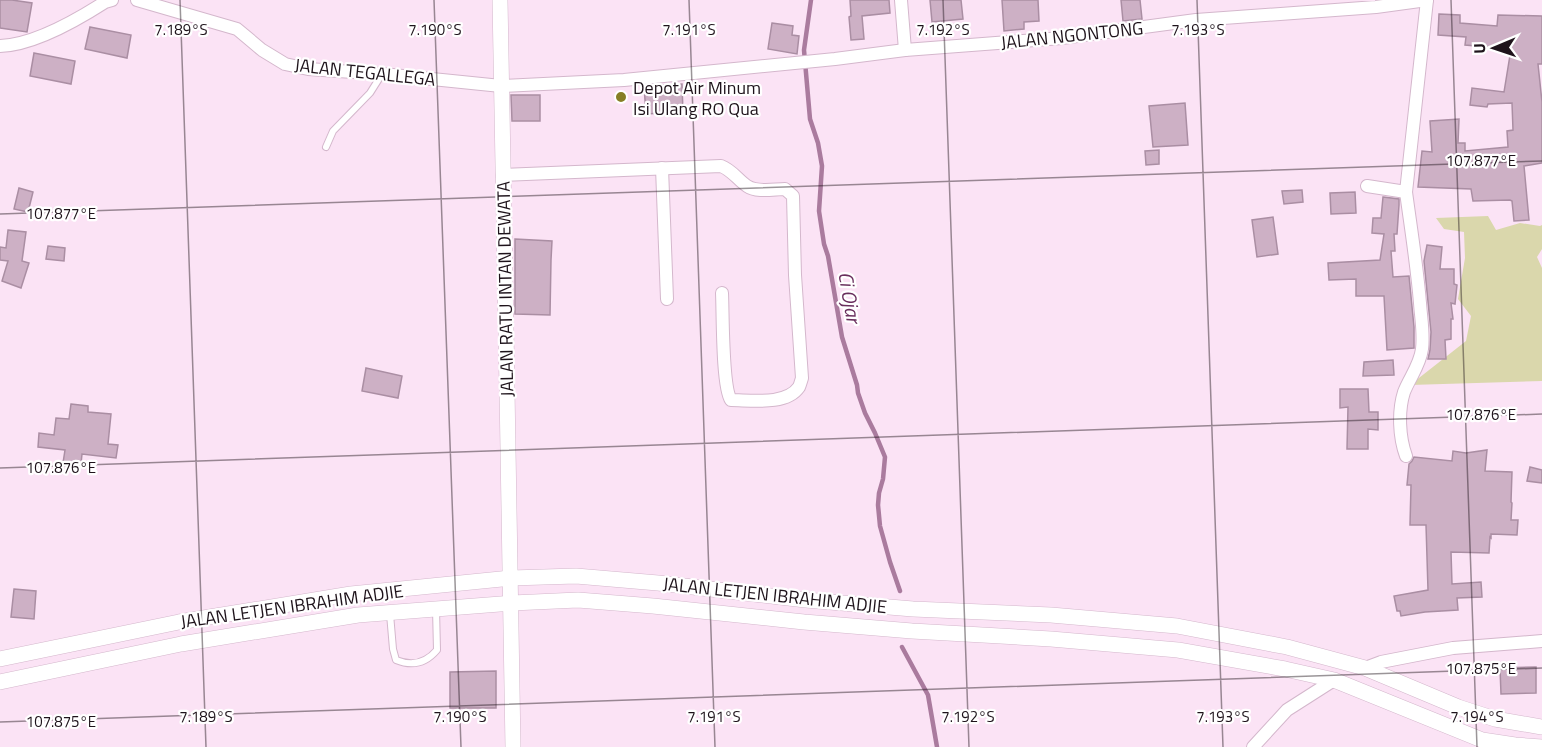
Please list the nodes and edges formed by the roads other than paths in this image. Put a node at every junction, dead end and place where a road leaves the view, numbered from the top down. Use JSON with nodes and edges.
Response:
{"nodes":[{"id":1,"x":112,"y":0,"type":"edge"},
{"id":2,"x":136,"y":0,"type":"edge"},
{"id":3,"x":500,"y":0,"type":"edge"},
{"id":4,"x":901,"y":0,"type":"edge"},
{"id":5,"x":1427,"y":0,"type":"edge"},
{"id":6,"x":0,"y":46,"type":"edge"},
{"id":7,"x":905,"y":50,"type":"junction"},
{"id":8,"x":383,"y":74,"type":"junction"},
{"id":9,"x":501,"y":86,"type":"junction"},
{"id":10,"x":326,"y":147,"type":"dead end"},
{"id":11,"x":662,"y":168,"type":"junction"},
{"id":12,"x":502,"y":175,"type":"junction"},
{"id":13,"x":1366,"y":186,"type":"dead end"},
{"id":14,"x":1406,"y":192,"type":"junction"},
{"id":15,"x":722,"y":293,"type":"dead end"},
{"id":16,"x":667,"y":299,"type":"dead end"},
{"id":17,"x":1406,"y":456,"type":"dead end"},
{"id":18,"x":511,"y":578,"type":"junction"},
{"id":19,"x":512,"y":603,"type":"junction"},
{"id":20,"x":436,"y":609,"type":"junction"},
{"id":21,"x":390,"y":612,"type":"junction"},
{"id":22,"x":1051,"y":615,"type":"junction"},
{"id":23,"x":179,"y":622,"type":"junction"},
{"id":24,"x":1051,"y":639,"type":"junction"},
{"id":25,"x":1542,"y":641,"type":"edge"},
{"id":26,"x":181,"y":644,"type":"junction"},
{"id":27,"x":0,"y":660,"type":"edge"},
{"id":28,"x":1365,"y":668,"type":"junction"},
{"id":29,"x":1334,"y":680,"type":"junction"},
{"id":30,"x":0,"y":682,"type":"edge"},
{"id":31,"x":1542,"y":727,"type":"edge"},
{"id":32,"x":513,"y":747,"type":"edge"},
{"id":33,"x":1253,"y":747,"type":"edge"},
{"id":34,"x":1542,"y":747,"type":"edge"}],
"edges":[{"from":1,"to":6,"type":"street"},
{"from":2,"to":8,"type":"street","name":"JALAN TEGALLEGA"},
{"from":3,"to":9,"type":"street","name":"JALAN RATU INTAN DEWATA"},
{"from":4,"to":7,"type":"street"},
{"from":5,"to":7,"type":"street","name":"JALAN NGONTONG"},
{"from":5,"to":14,"type":"street"},
{"from":7,"to":9,"type":"street","name":"JALAN NGONTONG"},
{"from":8,"to":9,"type":"street","name":"JALAN TEGALLEGA"},
{"from":8,"to":10,"type":"lane"},
{"from":9,"to":12,"type":"street","name":"JALAN RATU INTAN DEWATA"},
{"from":11,"to":12,"type":"street"},
{"from":11,"to":15,"type":"street"},
{"from":11,"to":16,"type":"street"},
{"from":12,"to":18,"type":"street","name":"JALAN RATU INTAN DEWATA"},
{"from":13,"to":14,"type":"street"},
{"from":14,"to":17,"type":"street"},
{"from":18,"to":19,"type":"street","name":"JALAN RATU INTAN DEWATA"},
{"from":18,"to":22,"type":"street","name":"JALAN LETJEN IBRAHIM ADJIE"},
{"from":18,"to":23,"type":"street","name":"JALAN LETJEN IBRAHIM ADJIE"},
{"from":19,"to":20,"type":"street","name":"JALAN LETJEN IBRAHIM ADJIE"},
{"from":19,"to":24,"type":"street","name":"JALAN LETJEN IBRAHIM ADJIE"},
{"from":19,"to":32,"type":"street","name":"JALAN RATU INTAN DEWATA"},
{"from":20,"to":21,"type":"street","name":"JALAN LETJEN IBRAHIM ADJIE"},
{"from":20,"to":21,"type":"lane"},
{"from":21,"to":26,"type":"street","name":"JALAN LETJEN IBRAHIM ADJIE"},
{"from":22,"to":24,"type":"street"},
{"from":22,"to":28,"type":"street","name":"JALAN LETJEN IBRAHIM ADJIE"},
{"from":23,"to":26,"type":"street"},
{"from":23,"to":27,"type":"street","name":"JALAN LETJEN IBRAHIM ADJIE"},
{"from":24,"to":29,"type":"street","name":"JALAN LETJEN IBRAHIM ADJIE"},
{"from":25,"to":28,"type":"street"},
{"from":26,"to":30,"type":"street","name":"JALAN LETJEN IBRAHIM ADJIE"},
{"from":28,"to":31,"type":"street","name":"JALAN LETJEN IBRAHIM ADJIE"},
{"from":29,"to":33,"type":"street"},
{"from":29,"to":34,"type":"street","name":"JALAN LETJEN IBRAHIM ADJIE"}]}
